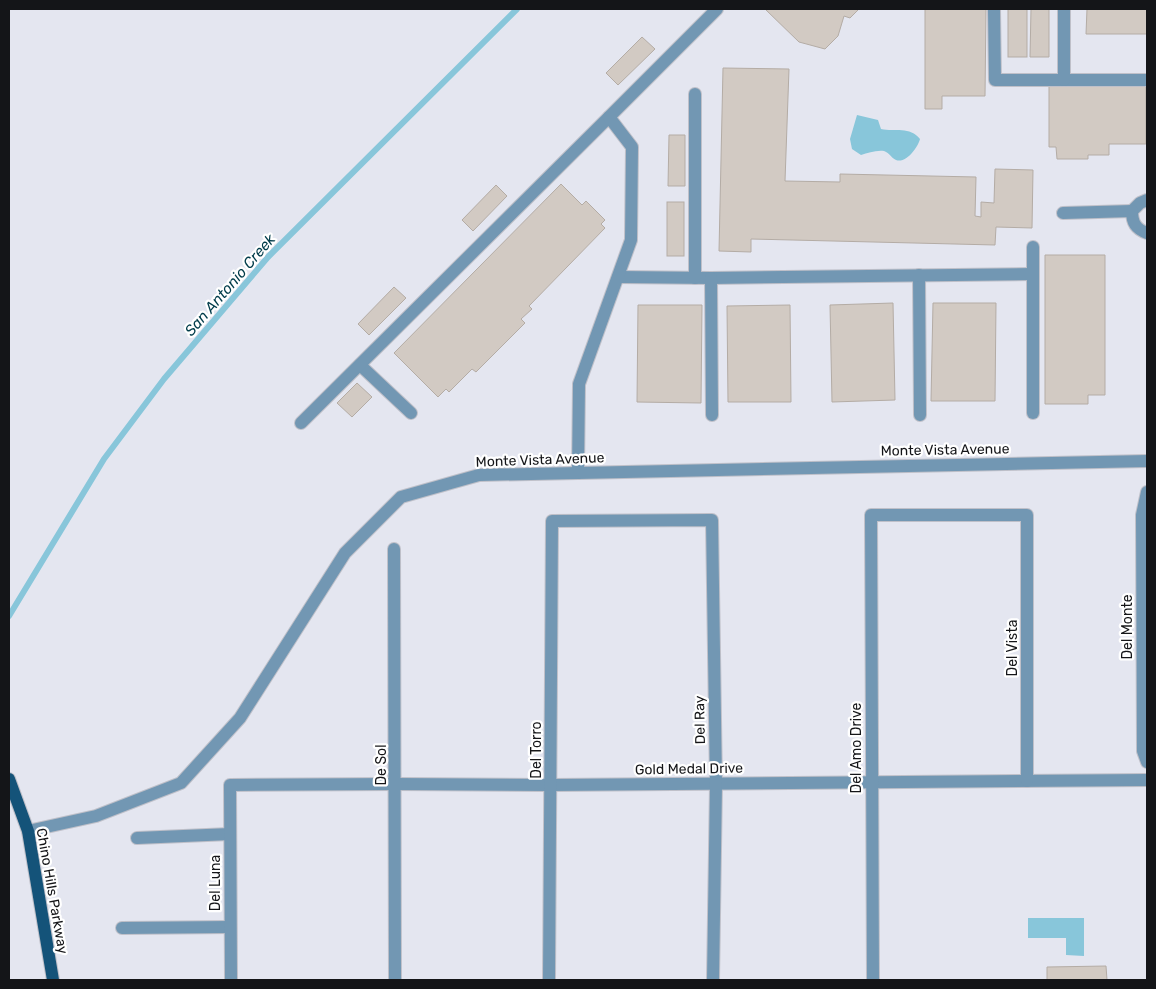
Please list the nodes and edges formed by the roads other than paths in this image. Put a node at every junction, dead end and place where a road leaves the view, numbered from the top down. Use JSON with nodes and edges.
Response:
{"nodes":[{"id":1,"x":717,"y":9,"type":"edge"},
{"id":2,"x":994,"y":9,"type":"edge"},
{"id":3,"x":1064,"y":9,"type":"edge"},
{"id":4,"x":1064,"y":80,"type":"junction"},
{"id":5,"x":1147,"y":80,"type":"edge"},
{"id":6,"x":695,"y":94,"type":"dead end"},
{"id":7,"x":609,"y":117,"type":"junction"},
{"id":8,"x":1147,"y":200,"type":"edge"},
{"id":9,"x":1132,"y":211,"type":"junction"},
{"id":10,"x":1063,"y":213,"type":"dead end"},
{"id":11,"x":1147,"y":233,"type":"edge"},
{"id":12,"x":1033,"y":247,"type":"dead end"},
{"id":13,"x":1033,"y":274,"type":"junction"},
{"id":14,"x":919,"y":275,"type":"junction"},
{"id":15,"x":619,"y":277,"type":"junction"},
{"id":16,"x":695,"y":278,"type":"junction"},
{"id":17,"x":711,"y":278,"type":"junction"},
{"id":18,"x":360,"y":365,"type":"junction"},
{"id":19,"x":411,"y":413,"type":"dead end"},
{"id":20,"x":1033,"y":413,"type":"dead end"},
{"id":21,"x":712,"y":415,"type":"dead end"},
{"id":22,"x":920,"y":415,"type":"dead end"},
{"id":23,"x":301,"y":423,"type":"dead end"},
{"id":24,"x":1147,"y":461,"type":"edge"},
{"id":25,"x":578,"y":473,"type":"junction"},
{"id":26,"x":1147,"y":492,"type":"edge"},
{"id":27,"x":1027,"y":515,"type":"joint"},
{"id":28,"x":712,"y":520,"type":"joint"},
{"id":29,"x":394,"y":549,"type":"dead end"},
{"id":30,"x":1147,"y":762,"type":"edge"},
{"id":31,"x":9,"y":780,"type":"edge"},
{"id":32,"x":1147,"y":780,"type":"edge"},
{"id":33,"x":871,"y":781,"type":"junction"},
{"id":34,"x":1027,"y":781,"type":"junction"},
{"id":35,"x":396,"y":784,"type":"junction"},
{"id":36,"x":716,"y":784,"type":"junction"},
{"id":37,"x":230,"y":785,"type":"joint"},
{"id":38,"x":551,"y":785,"type":"junction"},
{"id":39,"x":28,"y":831,"type":"junction"},
{"id":40,"x":230,"y":834,"type":"junction"},
{"id":41,"x":137,"y":838,"type":"dead end"},
{"id":42,"x":230,"y":927,"type":"junction"},
{"id":43,"x":122,"y":928,"type":"dead end"},
{"id":44,"x":54,"y":980,"type":"edge"},
{"id":45,"x":231,"y":980,"type":"edge"},
{"id":46,"x":395,"y":980,"type":"edge"},
{"id":47,"x":549,"y":980,"type":"edge"},
{"id":48,"x":713,"y":980,"type":"edge"},
{"id":49,"x":873,"y":980,"type":"edge"}],
"edges":[{"from":1,"to":7,"type":"street"},
{"from":2,"to":4,"type":"street"},
{"from":3,"to":4,"type":"street"},
{"from":4,"to":5,"type":"street"},
{"from":6,"to":16,"type":"street"},
{"from":7,"to":15,"type":"street"},
{"from":7,"to":18,"type":"street"},
{"from":8,"to":9,"type":"street"},
{"from":9,"to":10,"type":"street"},
{"from":9,"to":11,"type":"street"},
{"from":12,"to":13,"type":"street"},
{"from":13,"to":14,"type":"street"},
{"from":13,"to":20,"type":"street"},
{"from":14,"to":17,"type":"street"},
{"from":14,"to":22,"type":"street"},
{"from":15,"to":16,"type":"street"},
{"from":15,"to":25,"type":"street"},
{"from":16,"to":17,"type":"street"},
{"from":17,"to":21,"type":"street"},
{"from":18,"to":19,"type":"street"},
{"from":18,"to":23,"type":"street"},
{"from":24,"to":25,"type":"street","name":"Monte Vista Avenue"},
{"from":25,"to":39,"type":"street","name":"Monte Vista Avenue"},
{"from":26,"to":30,"type":"street","name":"Del Monte"},
{"from":27,"to":33,"type":"street","name":"Del Amo Drive"},
{"from":27,"to":34,"type":"street","name":"Del Vista"},
{"from":28,"to":36,"type":"street","name":"Del Ray"},
{"from":28,"to":38,"type":"street","name":"Del Torro"},
{"from":29,"to":35,"type":"street","name":"De Sol"},
{"from":31,"to":39,"type":"main road","name":"Chino Hills Parkway"},
{"from":32,"to":34,"type":"street","name":"Gold Medal Drive"},
{"from":33,"to":34,"type":"street","name":"Gold Medal Drive"},
{"from":33,"to":36,"type":"street","name":"Gold Medal Drive"},
{"from":33,"to":49,"type":"street","name":"Del Amo Drive"},
{"from":35,"to":37,"type":"street","name":"Gold Medal Drive"},
{"from":35,"to":38,"type":"street","name":"Gold Medal Drive"},
{"from":35,"to":46,"type":"street","name":"De Sol"},
{"from":36,"to":38,"type":"street","name":"Gold Medal Drive"},
{"from":36,"to":48,"type":"street","name":"Del Ray"},
{"from":37,"to":40,"type":"street","name":"Del Luna"},
{"from":38,"to":47,"type":"street","name":"Del Torro"},
{"from":39,"to":44,"type":"main road","name":"Chino Hills Parkway"},
{"from":40,"to":41,"type":"street"},
{"from":40,"to":42,"type":"street","name":"Del Luna"},
{"from":42,"to":43,"type":"street"},
{"from":42,"to":45,"type":"street","name":"Del Luna"}]}
